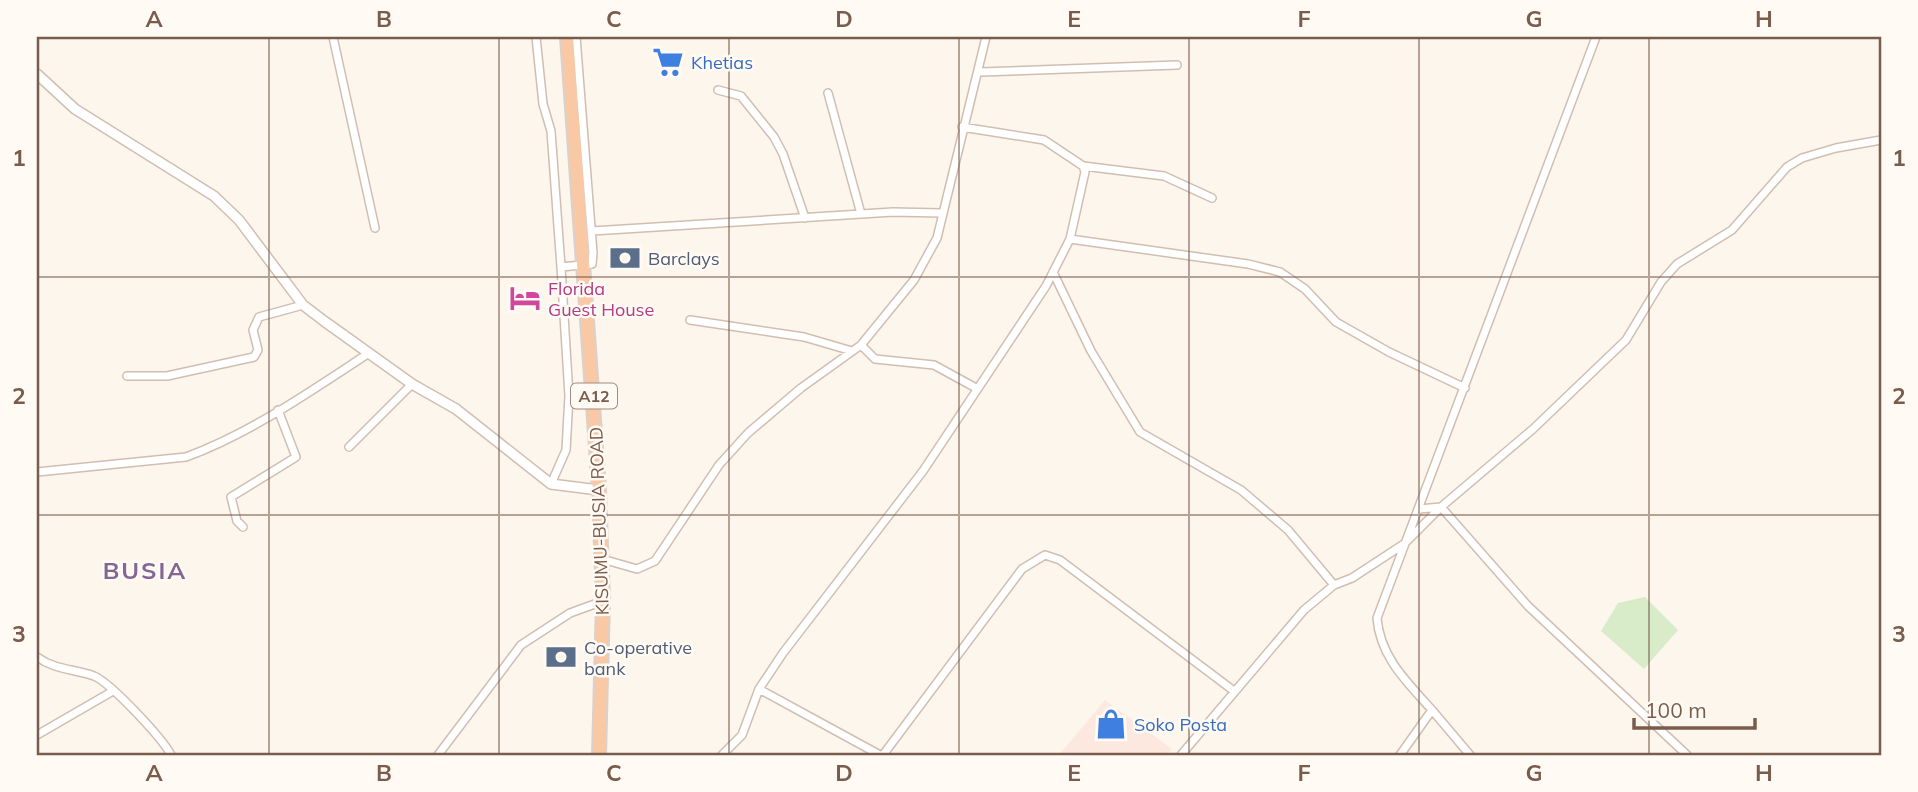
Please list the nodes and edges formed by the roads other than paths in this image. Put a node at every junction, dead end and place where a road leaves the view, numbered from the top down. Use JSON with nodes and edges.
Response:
{"nodes":[{"id":1,"x":333,"y":37,"type":"edge"},
{"id":2,"x":536,"y":37,"type":"edge"},
{"id":3,"x":567,"y":37,"type":"edge"},
{"id":4,"x":576,"y":37,"type":"edge"},
{"id":5,"x":986,"y":37,"type":"edge"},
{"id":6,"x":1597,"y":37,"type":"edge"},
{"id":7,"x":1177,"y":65,"type":"dead end"},
{"id":8,"x":980,"y":72,"type":"junction"},
{"id":9,"x":37,"y":74,"type":"edge"},
{"id":10,"x":718,"y":90,"type":"dead end"},
{"id":11,"x":828,"y":93,"type":"dead end"},
{"id":12,"x":962,"y":127,"type":"junction"},
{"id":13,"x":1881,"y":140,"type":"edge"},
{"id":14,"x":1083,"y":166,"type":"junction"},
{"id":15,"x":1212,"y":198,"type":"dead end"},
{"id":16,"x":942,"y":213,"type":"junction"},
{"id":17,"x":861,"y":214,"type":"junction"},
{"id":18,"x":805,"y":218,"type":"junction"},
{"id":19,"x":375,"y":228,"type":"dead end"},
{"id":20,"x":592,"y":231,"type":"junction"},
{"id":21,"x":1070,"y":239,"type":"junction"},
{"id":22,"x":561,"y":267,"type":"junction"},
{"id":23,"x":583,"y":267,"type":"junction"},
{"id":24,"x":1052,"y":272,"type":"junction"},
{"id":25,"x":303,"y":304,"type":"junction"},
{"id":26,"x":690,"y":320,"type":"dead end"},
{"id":27,"x":861,"y":345,"type":"junction"},
{"id":28,"x":852,"y":352,"type":"junction"},
{"id":29,"x":369,"y":353,"type":"junction"},
{"id":30,"x":127,"y":376,"type":"dead end"},
{"id":31,"x":412,"y":384,"type":"junction"},
{"id":32,"x":976,"y":388,"type":"junction"},
{"id":33,"x":1465,"y":388,"type":"junction"},
{"id":34,"x":278,"y":410,"type":"junction"},
{"id":35,"x":349,"y":447,"type":"dead end"},
{"id":36,"x":37,"y":472,"type":"edge"},
{"id":37,"x":551,"y":484,"type":"junction"},
{"id":38,"x":599,"y":490,"type":"junction"},
{"id":39,"x":1441,"y":507,"type":"junction"},
{"id":40,"x":1419,"y":509,"type":"junction"},
{"id":41,"x":243,"y":527,"type":"dead end"},
{"id":42,"x":1404,"y":544,"type":"junction"},
{"id":43,"x":602,"y":559,"type":"junction"},
{"id":44,"x":1334,"y":585,"type":"junction"},
{"id":45,"x":603,"y":601,"type":"junction"},
{"id":46,"x":37,"y":657,"type":"edge"},
{"id":47,"x":759,"y":690,"type":"junction"},
{"id":48,"x":113,"y":691,"type":"junction"},
{"id":49,"x":1234,"y":691,"type":"junction"},
{"id":50,"x":1432,"y":710,"type":"junction"},
{"id":51,"x":37,"y":735,"type":"edge"},
{"id":52,"x":171,"y":755,"type":"edge"},
{"id":53,"x":438,"y":755,"type":"edge"},
{"id":54,"x":599,"y":755,"type":"edge"},
{"id":55,"x":722,"y":755,"type":"edge"},
{"id":56,"x":882,"y":755,"type":"edge"},
{"id":57,"x":1181,"y":755,"type":"edge"},
{"id":58,"x":1400,"y":755,"type":"edge"},
{"id":59,"x":1470,"y":755,"type":"edge"},
{"id":60,"x":1687,"y":755,"type":"edge"}],
"edges":[{"from":1,"to":19,"type":"street"},
{"from":2,"to":22,"type":"street"},
{"from":3,"to":23,"type":"highway","name":"KISUMU-BUSIA ROAD","number":"A12"},
{"from":4,"to":20,"type":"street"},
{"from":5,"to":8,"type":"street"},
{"from":6,"to":33,"type":"street"},
{"from":7,"to":8,"type":"street"},
{"from":8,"to":12,"type":"street"},
{"from":9,"to":25,"type":"street"},
{"from":10,"to":18,"type":"street"},
{"from":11,"to":17,"type":"street"},
{"from":12,"to":14,"type":"street"},
{"from":12,"to":16,"type":"street"},
{"from":13,"to":39,"type":"street"},
{"from":14,"to":15,"type":"street"},
{"from":14,"to":21,"type":"street"},
{"from":16,"to":17,"type":"street"},
{"from":16,"to":27,"type":"street"},
{"from":17,"to":18,"type":"street"},
{"from":18,"to":20,"type":"street"},
{"from":20,"to":23,"type":"street"},
{"from":21,"to":24,"type":"street"},
{"from":21,"to":33,"type":"street"},
{"from":22,"to":23,"type":"street"},
{"from":22,"to":37,"type":"street"},
{"from":23,"to":38,"type":"highway","name":"KISUMU-BUSIA ROAD","number":"A12"},
{"from":24,"to":32,"type":"street"},
{"from":24,"to":44,"type":"street"},
{"from":25,"to":29,"type":"street"},
{"from":25,"to":30,"type":"street"},
{"from":26,"to":28,"type":"street"},
{"from":27,"to":28,"type":"street"},
{"from":27,"to":32,"type":"street"},
{"from":28,"to":43,"type":"street"},
{"from":29,"to":31,"type":"street"},
{"from":29,"to":34,"type":"street"},
{"from":31,"to":35,"type":"street"},
{"from":31,"to":37,"type":"street"},
{"from":32,"to":47,"type":"street"},
{"from":33,"to":40,"type":"street"},
{"from":34,"to":36,"type":"street"},
{"from":34,"to":41,"type":"street"},
{"from":37,"to":38,"type":"street"},
{"from":38,"to":43,"type":"highway","name":"KISUMU-BUSIA ROAD","number":"A12"},
{"from":39,"to":40,"type":"street"},
{"from":39,"to":42,"type":"street"},
{"from":39,"to":60,"type":"street"},
{"from":40,"to":42,"type":"street"},
{"from":42,"to":44,"type":"street"},
{"from":42,"to":50,"type":"street"},
{"from":43,"to":45,"type":"highway","name":"KISUMU-BUSIA ROAD","number":"A12"},
{"from":44,"to":49,"type":"street"},
{"from":45,"to":53,"type":"street"},
{"from":45,"to":54,"type":"highway","name":"KISUMU-BUSIA ROAD","number":"A12"},
{"from":46,"to":48,"type":"street"},
{"from":47,"to":55,"type":"street"},
{"from":47,"to":56,"type":"street"},
{"from":48,"to":51,"type":"street"},
{"from":48,"to":52,"type":"street"},
{"from":49,"to":56,"type":"street"},
{"from":49,"to":57,"type":"street"},
{"from":50,"to":58,"type":"street"},
{"from":50,"to":59,"type":"street"}]}
